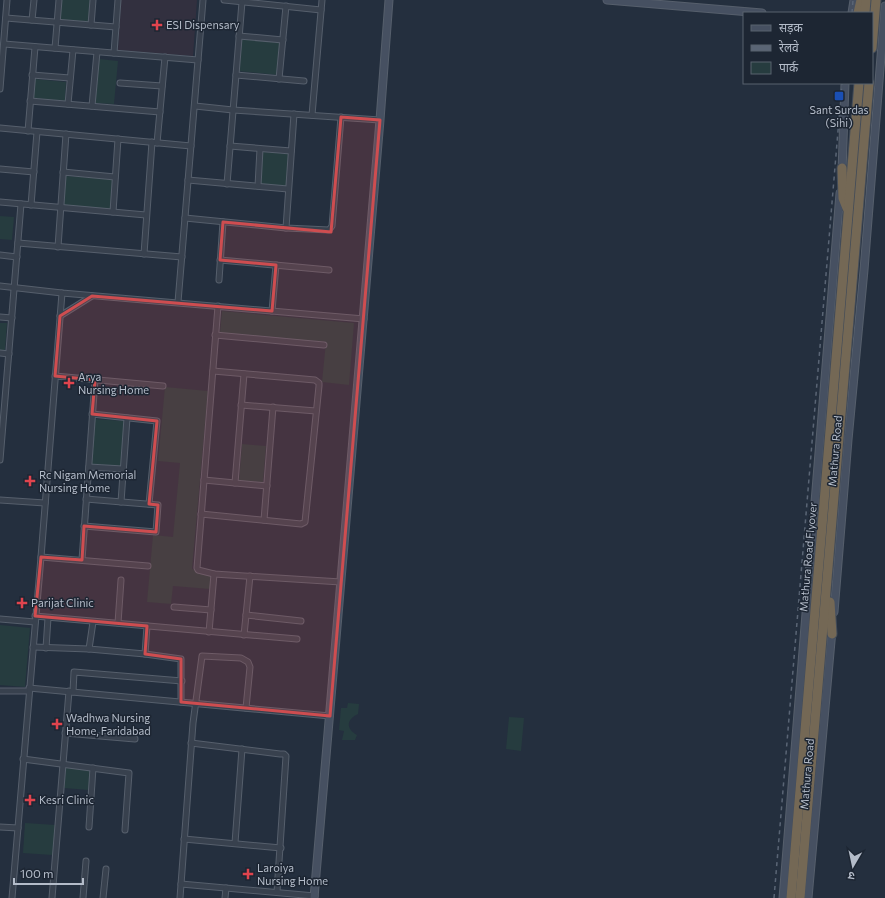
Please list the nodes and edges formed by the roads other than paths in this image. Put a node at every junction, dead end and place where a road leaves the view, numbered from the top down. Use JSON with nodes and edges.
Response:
{"nodes":[{"id":1,"x":7,"y":0,"type":"edge"},
{"id":2,"x":34,"y":0,"type":"edge"},
{"id":3,"x":59,"y":0,"type":"edge"},
{"id":4,"x":93,"y":0,"type":"edge"},
{"id":5,"x":118,"y":0,"type":"edge"},
{"id":6,"x":204,"y":0,"type":"edge"},
{"id":7,"x":224,"y":0,"type":"edge"},
{"id":8,"x":322,"y":0,"type":"edge"},
{"id":9,"x":389,"y":0,"type":"edge"},
{"id":10,"x":607,"y":0,"type":"edge"},
{"id":11,"x":854,"y":0,"type":"edge"},
{"id":12,"x":861,"y":0,"type":"edge"},
{"id":13,"x":866,"y":0,"type":"edge"},
{"id":14,"x":876,"y":0,"type":"edge"},
{"id":15,"x":242,"y":2,"type":"junction"},
{"id":16,"x":286,"y":6,"type":"junction"},
{"id":17,"x":885,"y":6,"type":"edge"},
{"id":18,"x":321,"y":10,"type":"junction"},
{"id":19,"x":750,"y":12,"type":"edge"},
{"id":20,"x":852,"y":12,"type":"edge"},
{"id":21,"x":858,"y":12,"type":"edge"},
{"id":22,"x":865,"y":12,"type":"edge"},
{"id":23,"x":6,"y":18,"type":"junction"},
{"id":24,"x":32,"y":20,"type":"junction"},
{"id":25,"x":57,"y":22,"type":"junction"},
{"id":26,"x":91,"y":25,"type":"junction"},
{"id":27,"x":116,"y":28,"type":"junction"},
{"id":28,"x":2,"y":31,"type":"edge"},
{"id":29,"x":239,"y":36,"type":"junction"},
{"id":30,"x":873,"y":36,"type":"edge"},
{"id":31,"x":283,"y":40,"type":"junction"},
{"id":32,"x":4,"y":44,"type":"junction"},
{"id":33,"x":35,"y":46,"type":"junction"},
{"id":34,"x":55,"y":48,"type":"junction"},
{"id":35,"x":73,"y":50,"type":"junction"},
{"id":36,"x":97,"y":52,"type":"junction"},
{"id":37,"x":114,"y":53,"type":"junction"},
{"id":38,"x":165,"y":57,"type":"junction"},
{"id":39,"x":198,"y":60,"type":"junction"},
{"id":40,"x":32,"y":75,"type":"junction"},
{"id":41,"x":236,"y":75,"type":"junction"},
{"id":42,"x":70,"y":78,"type":"junction"},
{"id":43,"x":279,"y":79,"type":"junction"},
{"id":44,"x":304,"y":81,"type":"dead end"},
{"id":45,"x":120,"y":83,"type":"dead end"},
{"id":46,"x":845,"y":84,"type":"edge"},
{"id":47,"x":859,"y":84,"type":"edge"},
{"id":48,"x":869,"y":84,"type":"edge"},
{"id":49,"x":162,"y":86,"type":"junction"},
{"id":50,"x":0,"y":89,"type":"edge"},
{"id":51,"x":30,"y":101,"type":"junction"},
{"id":52,"x":68,"y":104,"type":"junction"},
{"id":53,"x":92,"y":106,"type":"junction"},
{"id":54,"x":194,"y":106,"type":"junction"},
{"id":55,"x":233,"y":110,"type":"junction"},
{"id":56,"x":160,"y":112,"type":"junction"},
{"id":57,"x":294,"y":114,"type":"junction"},
{"id":58,"x":312,"y":115,"type":"junction"},
{"id":59,"x":341,"y":117,"type":"junction"},
{"id":60,"x":380,"y":120,"type":"junction"},
{"id":61,"x":0,"y":128,"type":"edge"},
{"id":62,"x":28,"y":131,"type":"junction"},
{"id":63,"x":37,"y":132,"type":"junction"},
{"id":64,"x":66,"y":134,"type":"junction"},
{"id":65,"x":118,"y":139,"type":"junction"},
{"id":66,"x":155,"y":142,"type":"junction"},
{"id":67,"x":191,"y":146,"type":"junction"},
{"id":68,"x":230,"y":146,"type":"junction"},
{"id":69,"x":260,"y":148,"type":"junction"},
{"id":70,"x":291,"y":151,"type":"junction"},
{"id":71,"x":842,"y":168,"type":"junction"},
{"id":72,"x":0,"y":169,"type":"edge"},
{"id":73,"x":34,"y":172,"type":"junction"},
{"id":74,"x":64,"y":172,"type":"junction"},
{"id":75,"x":115,"y":177,"type":"junction"},
{"id":76,"x":188,"y":180,"type":"junction"},
{"id":77,"x":227,"y":184,"type":"junction"},
{"id":78,"x":258,"y":186,"type":"junction"},
{"id":79,"x":288,"y":189,"type":"junction"},
{"id":80,"x":0,"y":202,"type":"edge"},
{"id":81,"x":21,"y":204,"type":"junction"},
{"id":82,"x":31,"y":205,"type":"junction"},
{"id":83,"x":61,"y":208,"type":"junction"},
{"id":84,"x":113,"y":212,"type":"junction"},
{"id":85,"x":146,"y":215,"type":"junction"},
{"id":86,"x":848,"y":215,"type":"junction"},
{"id":87,"x":185,"y":218,"type":"junction"},
{"id":88,"x":224,"y":222,"type":"junction"},
{"id":89,"x":838,"y":226,"type":"junction"},
{"id":90,"x":286,"y":228,"type":"junction"},
{"id":91,"x":18,"y":243,"type":"junction"},
{"id":92,"x":58,"y":246,"type":"junction"},
{"id":93,"x":144,"y":254,"type":"junction"},
{"id":94,"x":0,"y":256,"type":"edge"},
{"id":95,"x":17,"y":257,"type":"junction"},
{"id":96,"x":182,"y":257,"type":"junction"},
{"id":97,"x":220,"y":260,"type":"junction"},
{"id":98,"x":276,"y":265,"type":"junction"},
{"id":99,"x":329,"y":270,"type":"dead end"},
{"id":100,"x":219,"y":280,"type":"dead end"},
{"id":101,"x":0,"y":286,"type":"edge"},
{"id":102,"x":14,"y":288,"type":"junction"},
{"id":103,"x":62,"y":293,"type":"junction"},
{"id":104,"x":92,"y":296,"type":"junction"},
{"id":105,"x":178,"y":302,"type":"junction"},
{"id":106,"x":218,"y":306,"type":"junction"},
{"id":107,"x":272,"y":311,"type":"junction"},
{"id":108,"x":60,"y":316,"type":"junction"},
{"id":109,"x":0,"y":317,"type":"edge"},
{"id":110,"x":12,"y":318,"type":"junction"},
{"id":111,"x":364,"y":319,"type":"junction"},
{"id":112,"x":215,"y":335,"type":"junction"},
{"id":113,"x":324,"y":345,"type":"dead end"},
{"id":114,"x":0,"y":353,"type":"edge"},
{"id":115,"x":9,"y":354,"type":"junction"},
{"id":116,"x":212,"y":371,"type":"junction"},
{"id":117,"x":244,"y":374,"type":"junction"},
{"id":118,"x":55,"y":376,"type":"junction"},
{"id":119,"x":95,"y":380,"type":"junction"},
{"id":120,"x":0,"y":384,"type":"edge"},
{"id":121,"x":6,"y":384,"type":"junction"},
{"id":122,"x":163,"y":386,"type":"dead end"},
{"id":123,"x":241,"y":404,"type":"junction"},
{"id":124,"x":273,"y":408,"type":"junction"},
{"id":125,"x":316,"y":411,"type":"junction"},
{"id":126,"x":92,"y":414,"type":"junction"},
{"id":127,"x":127,"y":418,"type":"junction"},
{"id":128,"x":0,"y":459,"type":"edge"},
{"id":129,"x":89,"y":467,"type":"junction"},
{"id":130,"x":123,"y":469,"type":"junction"},
{"id":131,"x":204,"y":480,"type":"junction"},
{"id":132,"x":235,"y":483,"type":"junction"},
{"id":133,"x":267,"y":486,"type":"junction"},
{"id":134,"x":86,"y":499,"type":"junction"},
{"id":135,"x":0,"y":500,"type":"edge"},
{"id":136,"x":121,"y":502,"type":"junction"},
{"id":137,"x":45,"y":503,"type":"junction"},
{"id":138,"x":149,"y":504,"type":"junction"},
{"id":139,"x":201,"y":514,"type":"junction"},
{"id":140,"x":264,"y":520,"type":"junction"},
{"id":141,"x":84,"y":526,"type":"junction"},
{"id":142,"x":41,"y":557,"type":"junction"},
{"id":143,"x":82,"y":560,"type":"junction"},
{"id":144,"x":148,"y":566,"type":"dead end"},
{"id":145,"x":214,"y":574,"type":"junction"},
{"id":146,"x":250,"y":576,"type":"junction"},
{"id":147,"x":120,"y":580,"type":"dead end"},
{"id":148,"x":827,"y":581,"type":"junction"},
{"id":149,"x":341,"y":582,"type":"junction"},
{"id":150,"x":174,"y":607,"type":"dead end"},
{"id":151,"x":211,"y":610,"type":"junction"},
{"id":152,"x":246,"y":615,"type":"junction"},
{"id":153,"x":48,"y":618,"type":"junction"},
{"id":154,"x":0,"y":619,"type":"edge"},
{"id":155,"x":35,"y":619,"type":"junction"},
{"id":156,"x":301,"y":621,"type":"dead end"},
{"id":157,"x":93,"y":622,"type":"junction"},
{"id":158,"x":118,"y":623,"type":"junction"},
{"id":159,"x":147,"y":626,"type":"junction"},
{"id":160,"x":209,"y":632,"type":"junction"},
{"id":161,"x":832,"y":634,"type":"junction"},
{"id":162,"x":244,"y":635,"type":"junction"},
{"id":163,"x":297,"y":640,"type":"dead end"},
{"id":164,"x":33,"y":647,"type":"junction"},
{"id":165,"x":46,"y":648,"type":"junction"},
{"id":166,"x":89,"y":649,"type":"junction"},
{"id":167,"x":145,"y":654,"type":"junction"},
{"id":168,"x":182,"y":681,"type":"junction"},
{"id":169,"x":29,"y":689,"type":"junction"},
{"id":170,"x":0,"y":691,"type":"edge"},
{"id":171,"x":71,"y":692,"type":"junction"},
{"id":172,"x":181,"y":702,"type":"junction"},
{"id":173,"x":196,"y":704,"type":"junction"},
{"id":174,"x":246,"y":708,"type":"junction"},
{"id":175,"x":330,"y":716,"type":"junction"},
{"id":176,"x":65,"y":733,"type":"junction"},
{"id":177,"x":135,"y":739,"type":"dead end"},
{"id":178,"x":191,"y":743,"type":"junction"},
{"id":179,"x":242,"y":749,"type":"junction"},
{"id":180,"x":23,"y":760,"type":"junction"},
{"id":181,"x":63,"y":764,"type":"junction"},
{"id":182,"x":93,"y":768,"type":"junction"},
{"id":183,"x":0,"y":827,"type":"edge"},
{"id":184,"x":89,"y":827,"type":"dead end"},
{"id":185,"x":18,"y":828,"type":"junction"},
{"id":186,"x":125,"y":830,"type":"dead end"},
{"id":187,"x":184,"y":839,"type":"junction"},
{"id":188,"x":235,"y":843,"type":"junction"},
{"id":189,"x":281,"y":848,"type":"junction"},
{"id":190,"x":86,"y":860,"type":"dead end"},
{"id":191,"x":106,"y":868,"type":"dead end"},
{"id":192,"x":181,"y":884,"type":"junction"},
{"id":193,"x":226,"y":888,"type":"junction"},
{"id":194,"x":256,"y":891,"type":"junction"},
{"id":195,"x":277,"y":892,"type":"junction"},
{"id":196,"x":314,"y":897,"type":"edge"},
{"id":197,"x":12,"y":898,"type":"edge"},
{"id":198,"x":52,"y":898,"type":"edge"},
{"id":199,"x":83,"y":898,"type":"edge"},
{"id":200,"x":103,"y":898,"type":"edge"},
{"id":201,"x":180,"y":898,"type":"edge"},
{"id":202,"x":225,"y":898,"type":"edge"},
{"id":203,"x":255,"y":898,"type":"edge"},
{"id":204,"x":783,"y":898,"type":"edge"},
{"id":205,"x":791,"y":898,"type":"edge"},
{"id":206,"x":808,"y":898,"type":"edge"}],
"edges":[{"from":1,"to":23,"type":"street"},
{"from":2,"to":24,"type":"street"},
{"from":3,"to":25,"type":"street"},
{"from":4,"to":26,"type":"street"},
{"from":5,"to":27,"type":"street"},
{"from":6,"to":39,"type":"street"},
{"from":7,"to":15,"type":"street"},
{"from":8,"to":18,"type":"street"},
{"from":9,"to":60,"type":"main road"},
{"from":10,"to":19,"type":"main road"},
{"from":11,"to":20,"type":"main road"},
{"from":12,"to":21,"type":"highway"},
{"from":13,"to":22,"type":"highway"},
{"from":14,"to":30,"type":"highway"},
{"from":15,"to":16,"type":"street"},
{"from":15,"to":29,"type":"street"},
{"from":16,"to":18,"type":"street"},
{"from":16,"to":31,"type":"street"},
{"from":17,"to":161,"type":"main road","name":"Mathura Road"},
{"from":18,"to":58,"type":"street"},
{"from":23,"to":24,"type":"street"},
{"from":23,"to":28,"type":"street"},
{"from":24,"to":25,"type":"street"},
{"from":25,"to":26,"type":"street"},
{"from":25,"to":34,"type":"street"},
{"from":26,"to":27,"type":"street"},
{"from":27,"to":37,"type":"street"},
{"from":28,"to":32,"type":"street"},
{"from":29,"to":31,"type":"street"},
{"from":29,"to":41,"type":"street"},
{"from":31,"to":43,"type":"street"},
{"from":32,"to":33,"type":"street"},
{"from":32,"to":50,"type":"street"},
{"from":33,"to":34,"type":"street"},
{"from":33,"to":40,"type":"street"},
{"from":34,"to":35,"type":"street"},
{"from":35,"to":36,"type":"street"},
{"from":35,"to":42,"type":"street"},
{"from":36,"to":37,"type":"street"},
{"from":36,"to":53,"type":"street"},
{"from":37,"to":38,"type":"street"},
{"from":38,"to":39,"type":"street"},
{"from":38,"to":49,"type":"street"},
{"from":39,"to":54,"type":"street"},
{"from":40,"to":42,"type":"street"},
{"from":40,"to":51,"type":"street"},
{"from":41,"to":43,"type":"street"},
{"from":41,"to":55,"type":"street"},
{"from":42,"to":52,"type":"street"},
{"from":43,"to":44,"type":"street"},
{"from":45,"to":49,"type":"street"},
{"from":46,"to":71,"type":"main road","name":"Mathura Road"},
{"from":47,"to":86,"type":"highway"},
{"from":48,"to":148,"type":"highway","name":"Mathura Road"},
{"from":49,"to":56,"type":"street"},
{"from":51,"to":52,"type":"street"},
{"from":51,"to":62,"type":"street"},
{"from":52,"to":53,"type":"street"},
{"from":53,"to":56,"type":"street"},
{"from":54,"to":55,"type":"street"},
{"from":54,"to":67,"type":"street"},
{"from":55,"to":57,"type":"street"},
{"from":55,"to":68,"type":"street"},
{"from":56,"to":66,"type":"street"},
{"from":57,"to":58,"type":"street"},
{"from":57,"to":70,"type":"street"},
{"from":58,"to":59,"type":"street"},
{"from":59,"to":60,"type":"street"},
{"from":59,"to":90,"type":"street"},
{"from":60,"to":111,"type":"main road"},
{"from":61,"to":62,"type":"street"},
{"from":62,"to":63,"type":"street"},
{"from":63,"to":64,"type":"street"},
{"from":63,"to":73,"type":"street"},
{"from":64,"to":65,"type":"street"},
{"from":64,"to":74,"type":"street"},
{"from":65,"to":66,"type":"street"},
{"from":65,"to":75,"type":"street"},
{"from":66,"to":67,"type":"street"},
{"from":66,"to":85,"type":"street"},
{"from":67,"to":76,"type":"street"},
{"from":68,"to":69,"type":"street"},
{"from":68,"to":77,"type":"street"},
{"from":69,"to":70,"type":"street"},
{"from":69,"to":78,"type":"street"},
{"from":70,"to":79,"type":"street"},
{"from":71,"to":86,"type":"highway"},
{"from":71,"to":89,"type":"main road","name":"Mathura Road"},
{"from":72,"to":73,"type":"street"},
{"from":73,"to":82,"type":"street"},
{"from":74,"to":75,"type":"street"},
{"from":74,"to":83,"type":"street"},
{"from":75,"to":84,"type":"street"},
{"from":76,"to":77,"type":"street"},
{"from":76,"to":87,"type":"street"},
{"from":77,"to":78,"type":"street"},
{"from":78,"to":79,"type":"street"},
{"from":79,"to":90,"type":"street"},
{"from":80,"to":81,"type":"street"},
{"from":81,"to":82,"type":"street"},
{"from":81,"to":91,"type":"street"},
{"from":82,"to":83,"type":"street"},
{"from":83,"to":84,"type":"street"},
{"from":83,"to":92,"type":"street"},
{"from":84,"to":85,"type":"street"},
{"from":85,"to":93,"type":"street"},
{"from":86,"to":89,"type":"highway"},
{"from":86,"to":205,"type":"highway","name":"Mathura Road Flyover"},
{"from":87,"to":88,"type":"street"},
{"from":87,"to":96,"type":"street"},
{"from":88,"to":90,"type":"street"},
{"from":88,"to":97,"type":"street"},
{"from":89,"to":204,"type":"main road","name":"Mathura Road"},
{"from":91,"to":92,"type":"street"},
{"from":91,"to":95,"type":"street"},
{"from":92,"to":93,"type":"street"},
{"from":93,"to":96,"type":"street"},
{"from":94,"to":95,"type":"street"},
{"from":95,"to":102,"type":"street"},
{"from":96,"to":105,"type":"street"},
{"from":97,"to":98,"type":"street"},
{"from":97,"to":100,"type":"street"},
{"from":98,"to":99,"type":"street"},
{"from":98,"to":107,"type":"street"},
{"from":101,"to":102,"type":"street"},
{"from":102,"to":103,"type":"street"},
{"from":102,"to":110,"type":"street"},
{"from":103,"to":104,"type":"street"},
{"from":103,"to":108,"type":"street"},
{"from":104,"to":105,"type":"street"},
{"from":104,"to":108,"type":"street"},
{"from":105,"to":106,"type":"street"},
{"from":106,"to":107,"type":"street"},
{"from":106,"to":112,"type":"street"},
{"from":107,"to":111,"type":"street"},
{"from":108,"to":118,"type":"street"},
{"from":109,"to":110,"type":"street"},
{"from":110,"to":115,"type":"street"},
{"from":111,"to":149,"type":"main road"},
{"from":112,"to":113,"type":"street"},
{"from":112,"to":116,"type":"street"},
{"from":114,"to":115,"type":"street"},
{"from":115,"to":121,"type":"street"},
{"from":116,"to":117,"type":"street"},
{"from":116,"to":131,"type":"street"},
{"from":117,"to":123,"type":"street"},
{"from":117,"to":125,"type":"street"},
{"from":118,"to":119,"type":"street"},
{"from":118,"to":137,"type":"street"},
{"from":119,"to":122,"type":"street"},
{"from":119,"to":126,"type":"street"},
{"from":120,"to":121,"type":"street"},
{"from":121,"to":128,"type":"street"},
{"from":123,"to":124,"type":"street"},
{"from":123,"to":132,"type":"street"},
{"from":124,"to":125,"type":"street"},
{"from":124,"to":133,"type":"street"},
{"from":125,"to":140,"type":"street"},
{"from":126,"to":127,"type":"street"},
{"from":126,"to":129,"type":"street"},
{"from":127,"to":130,"type":"street"},
{"from":127,"to":138,"type":"street"},
{"from":129,"to":130,"type":"street"},
{"from":129,"to":134,"type":"street"},
{"from":130,"to":136,"type":"street"},
{"from":131,"to":132,"type":"street"},
{"from":131,"to":139,"type":"street"},
{"from":132,"to":133,"type":"street"},
{"from":133,"to":140,"type":"street"},
{"from":134,"to":136,"type":"street"},
{"from":134,"to":141,"type":"street"},
{"from":135,"to":137,"type":"street"},
{"from":136,"to":138,"type":"street"},
{"from":137,"to":142,"type":"street"},
{"from":138,"to":141,"type":"street"},
{"from":139,"to":140,"type":"street"},
{"from":139,"to":145,"type":"street"},
{"from":141,"to":143,"type":"street"},
{"from":142,"to":143,"type":"street"},
{"from":142,"to":155,"type":"street"},
{"from":143,"to":144,"type":"street"},
{"from":145,"to":146,"type":"street"},
{"from":145,"to":151,"type":"street"},
{"from":146,"to":149,"type":"street"},
{"from":146,"to":152,"type":"street"},
{"from":147,"to":158,"type":"street"},
{"from":148,"to":161,"type":"highway"},
{"from":148,"to":206,"type":"highway","name":"Mathura Road Flyover"},
{"from":149,"to":175,"type":"main road"},
{"from":150,"to":151,"type":"street"},
{"from":151,"to":160,"type":"street"},
{"from":152,"to":156,"type":"street"},
{"from":152,"to":162,"type":"street"},
{"from":153,"to":155,"type":"street"},
{"from":153,"to":157,"type":"street"},
{"from":153,"to":165,"type":"street"},
{"from":154,"to":155,"type":"street"},
{"from":155,"to":164,"type":"street"},
{"from":157,"to":158,"type":"street"},
{"from":157,"to":166,"type":"street"},
{"from":158,"to":159,"type":"street"},
{"from":159,"to":160,"type":"street"},
{"from":159,"to":167,"type":"street"},
{"from":160,"to":162,"type":"street"},
{"from":161,"to":206,"type":"main road","name":"Mathura Road"},
{"from":162,"to":163,"type":"street"},
{"from":164,"to":165,"type":"street"},
{"from":164,"to":169,"type":"street"},
{"from":165,"to":166,"type":"street"},
{"from":166,"to":167,"type":"street"},
{"from":167,"to":168,"type":"street"},
{"from":168,"to":171,"type":"street"},
{"from":168,"to":172,"type":"street"},
{"from":169,"to":170,"type":"street"},
{"from":169,"to":171,"type":"street"},
{"from":169,"to":180,"type":"street"},
{"from":171,"to":172,"type":"street"},
{"from":171,"to":176,"type":"street"},
{"from":172,"to":173,"type":"street"},
{"from":173,"to":174,"type":"street"},
{"from":173,"to":174,"type":"street"},
{"from":173,"to":178,"type":"street"},
{"from":174,"to":175,"type":"street"},
{"from":175,"to":196,"type":"main road"},
{"from":176,"to":177,"type":"street"},
{"from":176,"to":181,"type":"street"},
{"from":178,"to":179,"type":"street"},
{"from":178,"to":187,"type":"street"},
{"from":179,"to":188,"type":"street"},
{"from":179,"to":189,"type":"street"},
{"from":180,"to":181,"type":"street"},
{"from":180,"to":185,"type":"street"},
{"from":181,"to":182,"type":"street"},
{"from":181,"to":198,"type":"street"},
{"from":182,"to":184,"type":"street"},
{"from":182,"to":186,"type":"street"},
{"from":183,"to":185,"type":"street"},
{"from":185,"to":197,"type":"street"},
{"from":187,"to":188,"type":"street"},
{"from":187,"to":192,"type":"street"},
{"from":188,"to":189,"type":"street"},
{"from":189,"to":195,"type":"street"},
{"from":190,"to":199,"type":"street"},
{"from":191,"to":200,"type":"street"},
{"from":192,"to":193,"type":"street"},
{"from":192,"to":201,"type":"street"},
{"from":193,"to":194,"type":"street"},
{"from":193,"to":202,"type":"street"},
{"from":194,"to":195,"type":"street"},
{"from":194,"to":203,"type":"street"},
{"from":195,"to":196,"type":"street"}]}
